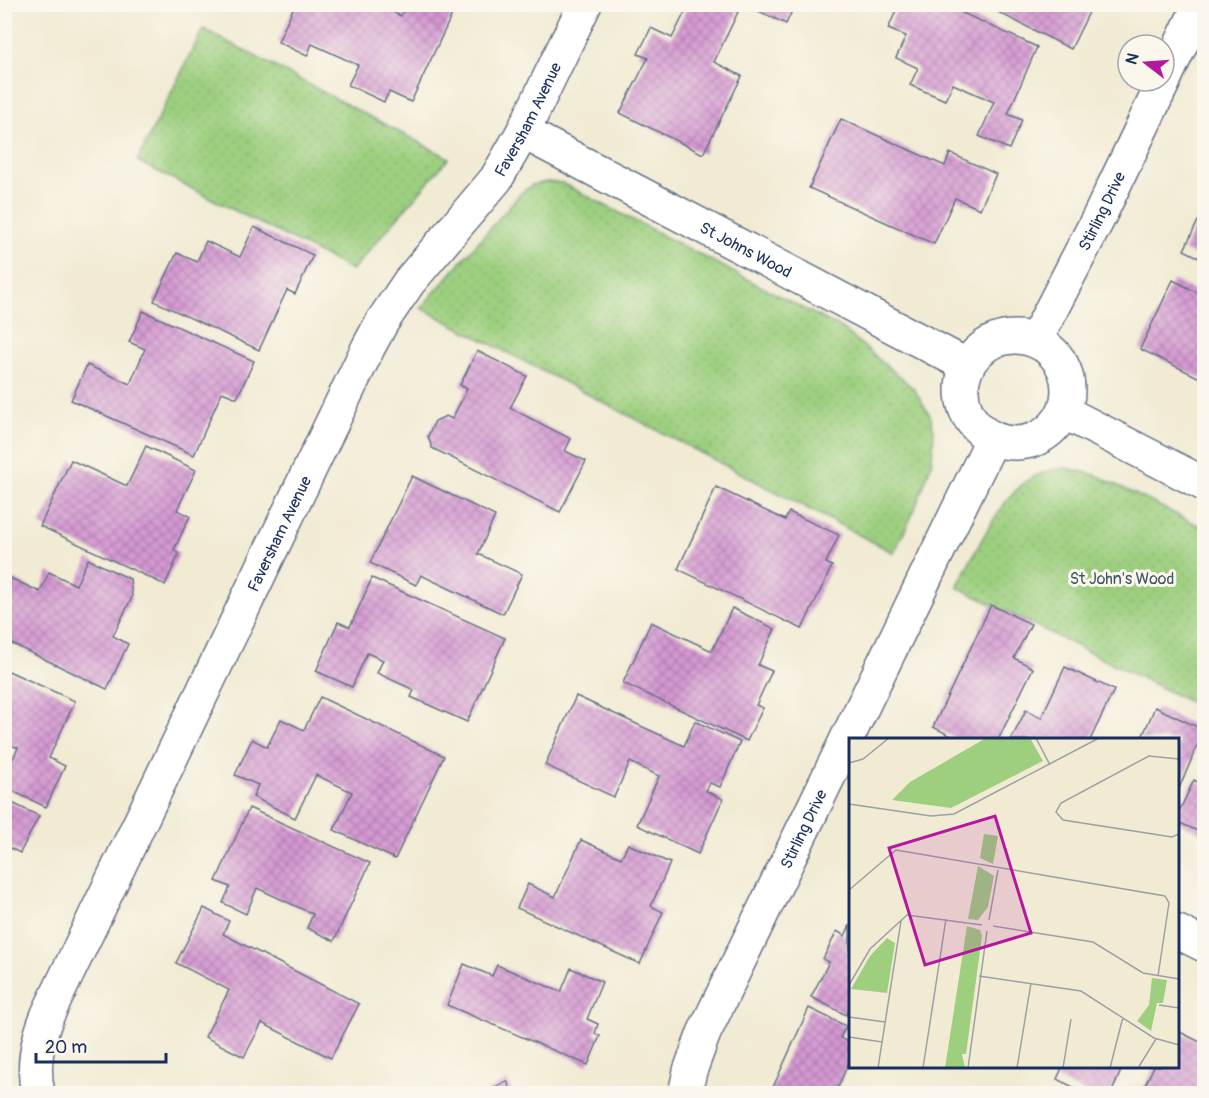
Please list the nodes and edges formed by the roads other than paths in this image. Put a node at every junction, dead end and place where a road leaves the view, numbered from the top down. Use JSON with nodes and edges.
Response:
{"nodes":[{"id":1,"x":585,"y":4,"type":"edge"},
{"id":2,"x":1200,"y":4,"type":"edge"},
{"id":3,"x":1176,"y":55,"type":"edge"},
{"id":4,"x":1158,"y":93,"type":"edge"},
{"id":5,"x":523,"y":132,"type":"junction"},
{"id":6,"x":1035,"y":341,"type":"junction"},
{"id":7,"x":968,"y":366,"type":"junction"},
{"id":8,"x":1064,"y":412,"type":"junction"},
{"id":9,"x":993,"y":438,"type":"junction"},
{"id":10,"x":1204,"y":484,"type":"edge"},
{"id":11,"x":856,"y":738,"type":"edge"},
{"id":12,"x":849,"y":754,"type":"edge"},
{"id":13,"x":842,"y":769,"type":"edge"},
{"id":14,"x":1179,"y":932,"type":"edge"},
{"id":15,"x":1204,"y":945,"type":"edge"},
{"id":16,"x":38,"y":1094,"type":"edge"},
{"id":17,"x":685,"y":1094,"type":"edge"}],
"edges":[{"from":1,"to":5,"type":"street","name":"Faversham Avenue"},
{"from":2,"to":3,"type":"street","name":"Stirling Drive"},
{"from":4,"to":6,"type":"street","name":"Stirling Drive"},
{"from":5,"to":7,"type":"street","name":"St Johns Wood"},
{"from":5,"to":16,"type":"street","name":"Faversham Avenue"},
{"from":6,"to":7,"type":"street"},
{"from":6,"to":8,"type":"street"},
{"from":7,"to":9,"type":"street"},
{"from":8,"to":9,"type":"street"},
{"from":8,"to":10,"type":"street"},
{"from":9,"to":11,"type":"street","name":"Stirling Drive"},
{"from":12,"to":13,"type":"street","name":"Stirling Drive"},
{"from":13,"to":17,"type":"street","name":"Stirling Drive"},
{"from":14,"to":15,"type":"street"}]}
